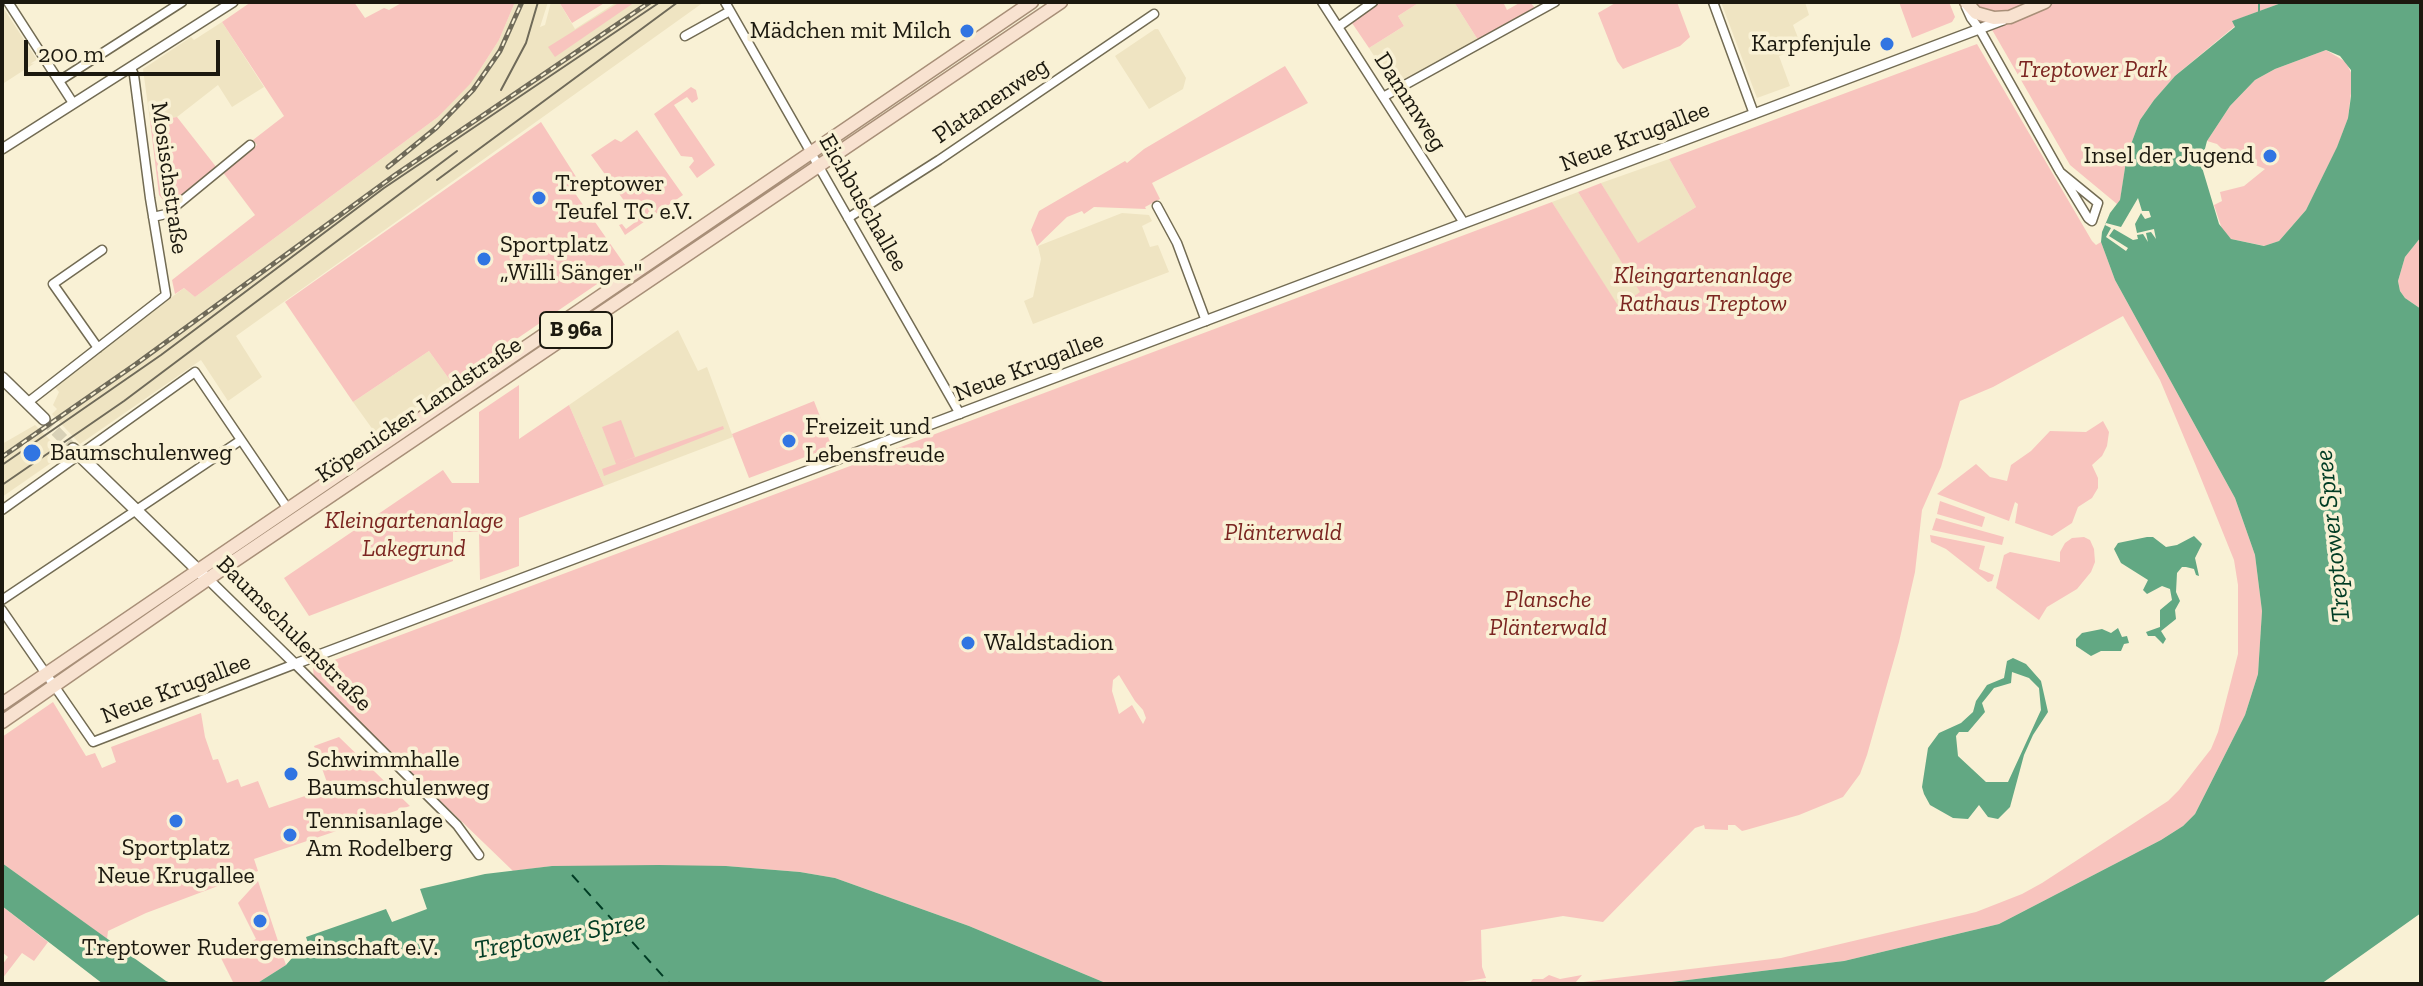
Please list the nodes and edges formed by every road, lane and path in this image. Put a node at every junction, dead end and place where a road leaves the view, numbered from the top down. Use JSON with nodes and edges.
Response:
{"nodes":[{"id":1,"x":8,"y":2,"type":"edge"},
{"id":2,"x":182,"y":2,"type":"edge"},
{"id":3,"x":233,"y":2,"type":"edge"},
{"id":4,"x":725,"y":2,"type":"edge"},
{"id":5,"x":1032,"y":2,"type":"edge"},
{"id":6,"x":1061,"y":2,"type":"edge"},
{"id":7,"x":1322,"y":2,"type":"edge"},
{"id":8,"x":1373,"y":2,"type":"edge"},
{"id":9,"x":1555,"y":2,"type":"edge"},
{"id":10,"x":1713,"y":2,"type":"edge"},
{"id":11,"x":1965,"y":2,"type":"edge"},
{"id":12,"x":2045,"y":2,"type":"edge"},
{"id":13,"x":730,"y":11,"type":"junction"},
{"id":14,"x":1154,"y":14,"type":"dead end"},
{"id":15,"x":2010,"y":17,"type":"junction"},
{"id":16,"x":1338,"y":27,"type":"junction"},
{"id":17,"x":1980,"y":30,"type":"junction"},
{"id":18,"x":685,"y":36,"type":"dead end"},
{"id":19,"x":131,"y":68,"type":"junction"},
{"id":20,"x":59,"y":81,"type":"junction"},
{"id":21,"x":1383,"y":97,"type":"junction"},
{"id":22,"x":73,"y":103,"type":"junction"},
{"id":23,"x":1754,"y":114,"type":"junction"},
{"id":24,"x":250,"y":145,"type":"dead end"},
{"id":25,"x":2,"y":149,"type":"edge"},
{"id":26,"x":811,"y":152,"type":"junction"},
{"id":27,"x":819,"y":166,"type":"junction"},
{"id":28,"x":2060,"y":172,"type":"junction"},
{"id":29,"x":1157,"y":206,"type":"dead end"},
{"id":30,"x":153,"y":217,"type":"junction"},
{"id":31,"x":848,"y":218,"type":"junction"},
{"id":32,"x":1464,"y":223,"type":"junction"},
{"id":33,"x":102,"y":250,"type":"dead end"},
{"id":34,"x":1206,"y":321,"type":"junction"},
{"id":35,"x":98,"y":348,"type":"junction"},
{"id":36,"x":2,"y":379,"type":"edge"},
{"id":37,"x":27,"y":403,"type":"junction"},
{"id":38,"x":960,"y":414,"type":"junction"},
{"id":39,"x":44,"y":419,"type":"tunnel mouth"},
{"id":40,"x":241,"y":440,"type":"junction"},
{"id":41,"x":76,"y":452,"type":"junction"},
{"id":42,"x":136,"y":509,"type":"junction"},
{"id":43,"x":288,"y":509,"type":"junction"},
{"id":44,"x":2,"y":510,"type":"edge"},
{"id":45,"x":203,"y":575,"type":"junction"},
{"id":46,"x":2,"y":600,"type":"edge"},
{"id":47,"x":2,"y":610,"type":"edge"},
{"id":48,"x":295,"y":664,"type":"junction"},
{"id":49,"x":46,"y":674,"type":"junction"},
{"id":50,"x":54,"y":686,"type":"junction"},
{"id":51,"x":2,"y":704,"type":"edge"},
{"id":52,"x":2,"y":722,"type":"edge"},
{"id":53,"x":479,"y":855,"type":"dead end"}],
"edges":[{"from":1,"to":20,"type":"street"},
{"from":2,"to":20,"type":"street"},
{"from":3,"to":19,"type":"street"},
{"from":4,"to":13,"type":"street","name":"Eichbuschallee"},
{"from":5,"to":26,"type":"main road","name":"Köpenicker Landstraße","number":"B 96a"},
{"from":6,"to":27,"type":"main road","name":"Köpenicker Landstraße","number":"B 96a"},
{"from":7,"to":16,"type":"street","name":"Dammweg"},
{"from":8,"to":16,"type":"street"},
{"from":9,"to":21,"type":"street"},
{"from":10,"to":23,"type":"street"},
{"from":11,"to":15,"type":"main road"},
{"from":11,"to":17,"type":"street"},
{"from":12,"to":15,"type":"main road"},
{"from":13,"to":18,"type":"street"},
{"from":13,"to":26,"type":"street","name":"Eichbuschallee"},
{"from":14,"to":31,"type":"street","name":"Platanenweg"},
{"from":15,"to":17,"type":"street","name":"Neue Krugallee"},
{"from":16,"to":21,"type":"street","name":"Dammweg"},
{"from":17,"to":23,"type":"street","name":"Neue Krugallee"},
{"from":17,"to":28,"type":"street"},
{"from":19,"to":22,"type":"street"},
{"from":19,"to":30,"type":"street","name":"Mosischstraße"},
{"from":20,"to":22,"type":"street"},
{"from":21,"to":32,"type":"street","name":"Dammweg"},
{"from":22,"to":25,"type":"street"},
{"from":23,"to":32,"type":"street","name":"Neue Krugallee"},
{"from":24,"to":30,"type":"street"},
{"from":26,"to":27,"type":"street","name":"Eichbuschallee"},
{"from":26,"to":43,"type":"main road","name":"Köpenicker Landstraße","number":"B 96a"},
{"from":27,"to":31,"type":"street","name":"Eichbuschallee"},
{"from":27,"to":45,"type":"main road","name":"Köpenicker Landstraße","number":"B 96a"},
{"from":28,"to":28,"type":"street"},
{"from":29,"to":34,"type":"street"},
{"from":30,"to":35,"type":"street","name":"Mosischstraße"},
{"from":31,"to":38,"type":"street","name":"Eichbuschallee"},
{"from":32,"to":34,"type":"street","name":"Neue Krugallee"},
{"from":33,"to":35,"type":"street"},
{"from":34,"to":38,"type":"street","name":"Neue Krugallee"},
{"from":35,"to":37,"type":"street"},
{"from":36,"to":37,"type":"main road"},
{"from":37,"to":39,"type":"main road"},
{"from":38,"to":48,"type":"street","name":"Neue Krugallee"},
{"from":40,"to":41,"type":"street"},
{"from":40,"to":42,"type":"street"},
{"from":40,"to":43,"type":"street"},
{"from":41,"to":42,"type":"main road","name":"Baumschulenstraße"},
{"from":41,"to":44,"type":"street"},
{"from":42,"to":45,"type":"main road","name":"Baumschulenstraße"},
{"from":42,"to":46,"type":"street"},
{"from":43,"to":45,"type":"main road","name":"Köpenicker Landstraße","number":"B 96a"},
{"from":45,"to":48,"type":"street","name":"Baumschulenstraße"},
{"from":45,"to":49,"type":"main road","name":"Köpenicker Landstraße","number":"B 96a"},
{"from":45,"to":50,"type":"main road","name":"Köpenicker Landstraße","number":"B 96a"},
{"from":47,"to":49,"type":"street"},
{"from":48,"to":50,"type":"street","name":"Neue Krugallee"},
{"from":48,"to":53,"type":"street","name":"Baumschulenstraße"},
{"from":49,"to":50,"type":"street"},
{"from":49,"to":51,"type":"main road","name":"Köpenicker Landstraße","number":"B 96a"},
{"from":50,"to":52,"type":"main road","name":"Köpenicker Landstraße","number":"B 96a"}]}
